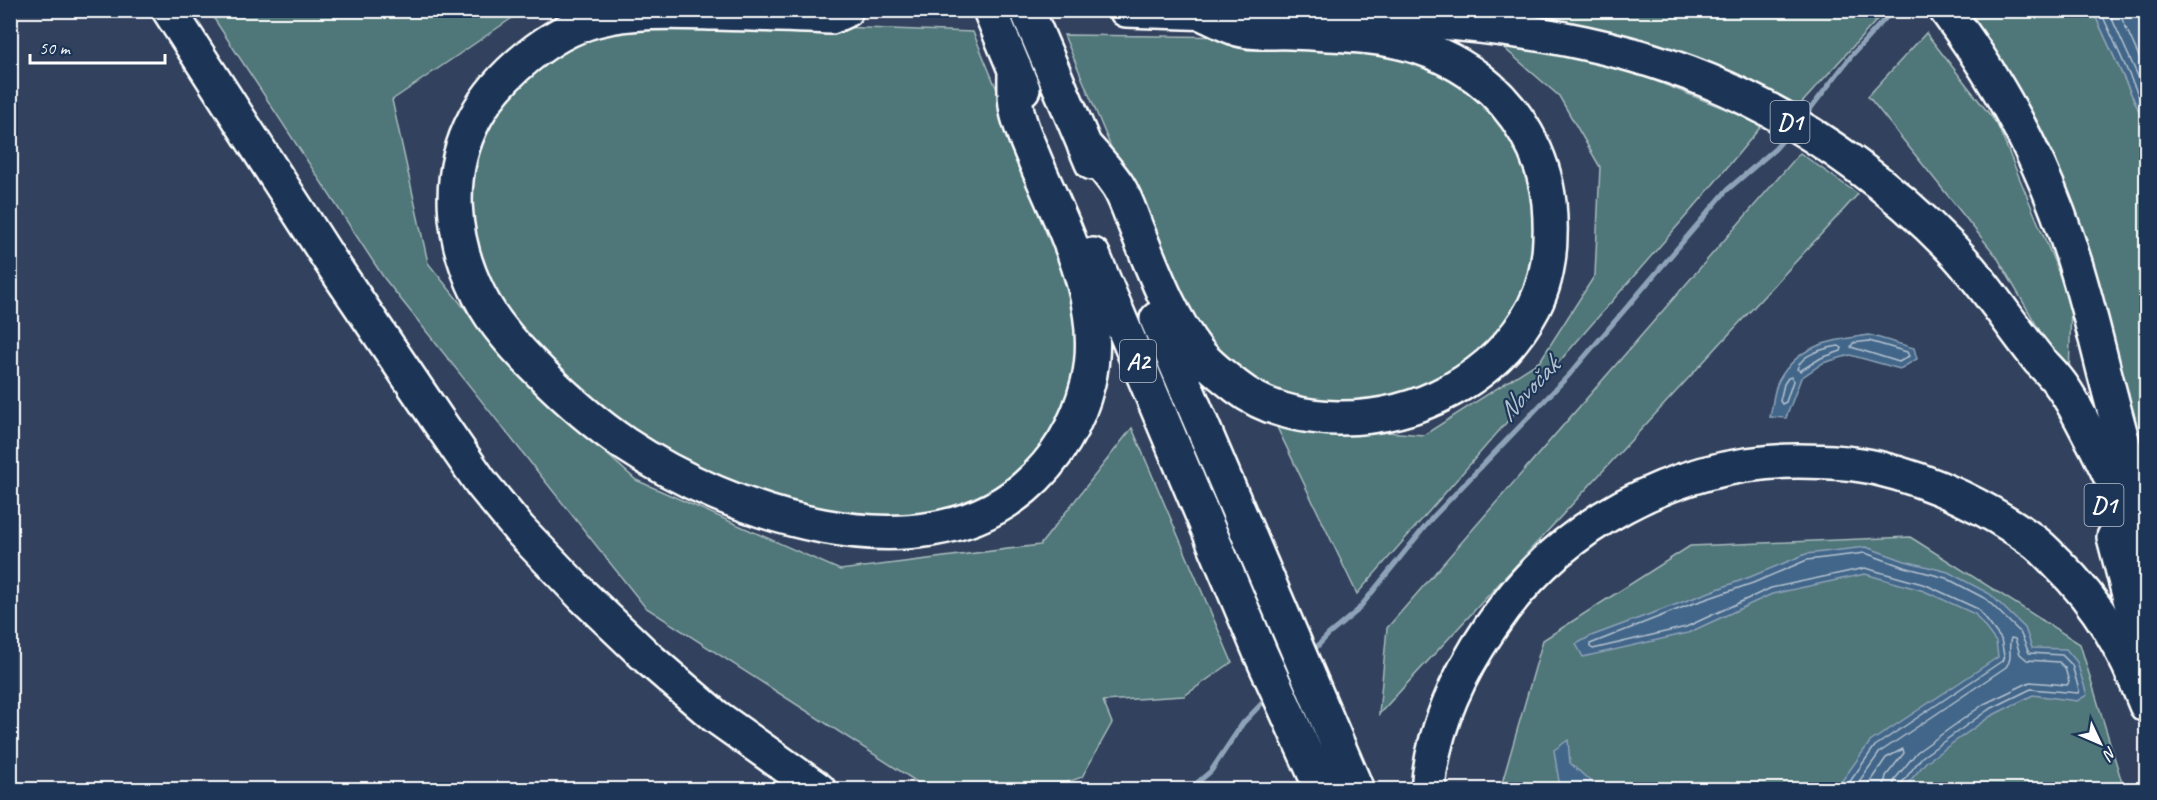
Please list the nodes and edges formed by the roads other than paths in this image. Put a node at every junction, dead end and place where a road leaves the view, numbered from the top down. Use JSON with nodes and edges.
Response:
{"nodes":[{"id":1,"x":169,"y":10,"type":"edge"},
{"id":2,"x":846,"y":10,"type":"edge"},
{"id":3,"x":990,"y":10,"type":"edge"},
{"id":4,"x":1027,"y":10,"type":"edge"},
{"id":5,"x":1126,"y":10,"type":"edge"},
{"id":6,"x":1946,"y":10,"type":"edge"},
{"id":7,"x":1200,"y":12,"type":"junction"},
{"id":8,"x":1015,"y":69,"type":"junction"},
{"id":9,"x":1084,"y":145,"type":"junction"},
{"id":10,"x":2039,"y":359,"type":"junction"},
{"id":11,"x":2146,"y":543,"type":"edge"},
{"id":12,"x":2146,"y":568,"type":"edge"},
{"id":13,"x":2146,"y":660,"type":"edge"},
{"id":14,"x":2146,"y":705,"type":"edge"},
{"id":15,"x":819,"y":789,"type":"edge"},
{"id":16,"x":1323,"y":789,"type":"edge"},
{"id":17,"x":1357,"y":789,"type":"edge"},
{"id":18,"x":1428,"y":789,"type":"edge"}],
"edges":[{"from":1,"to":15,"type":"main road"},
{"from":2,"to":8,"type":"main road"},
{"from":3,"to":8,"type":"main road","number":"A2"},
{"from":4,"to":9,"type":"main road","number":"A2"},
{"from":5,"to":7,"type":"main road","number":"D1"},
{"from":6,"to":11,"type":"main road"},
{"from":7,"to":9,"type":"main road"},
{"from":7,"to":10,"type":"main road","number":"D1"},
{"from":8,"to":16,"type":"main road","number":"A2"},
{"from":9,"to":17,"type":"main road","number":"A2"},
{"from":10,"to":12,"type":"main road","number":"D1"},
{"from":10,"to":13,"type":"main road","number":"D1"},
{"from":14,"to":18,"type":"main road"}]}
